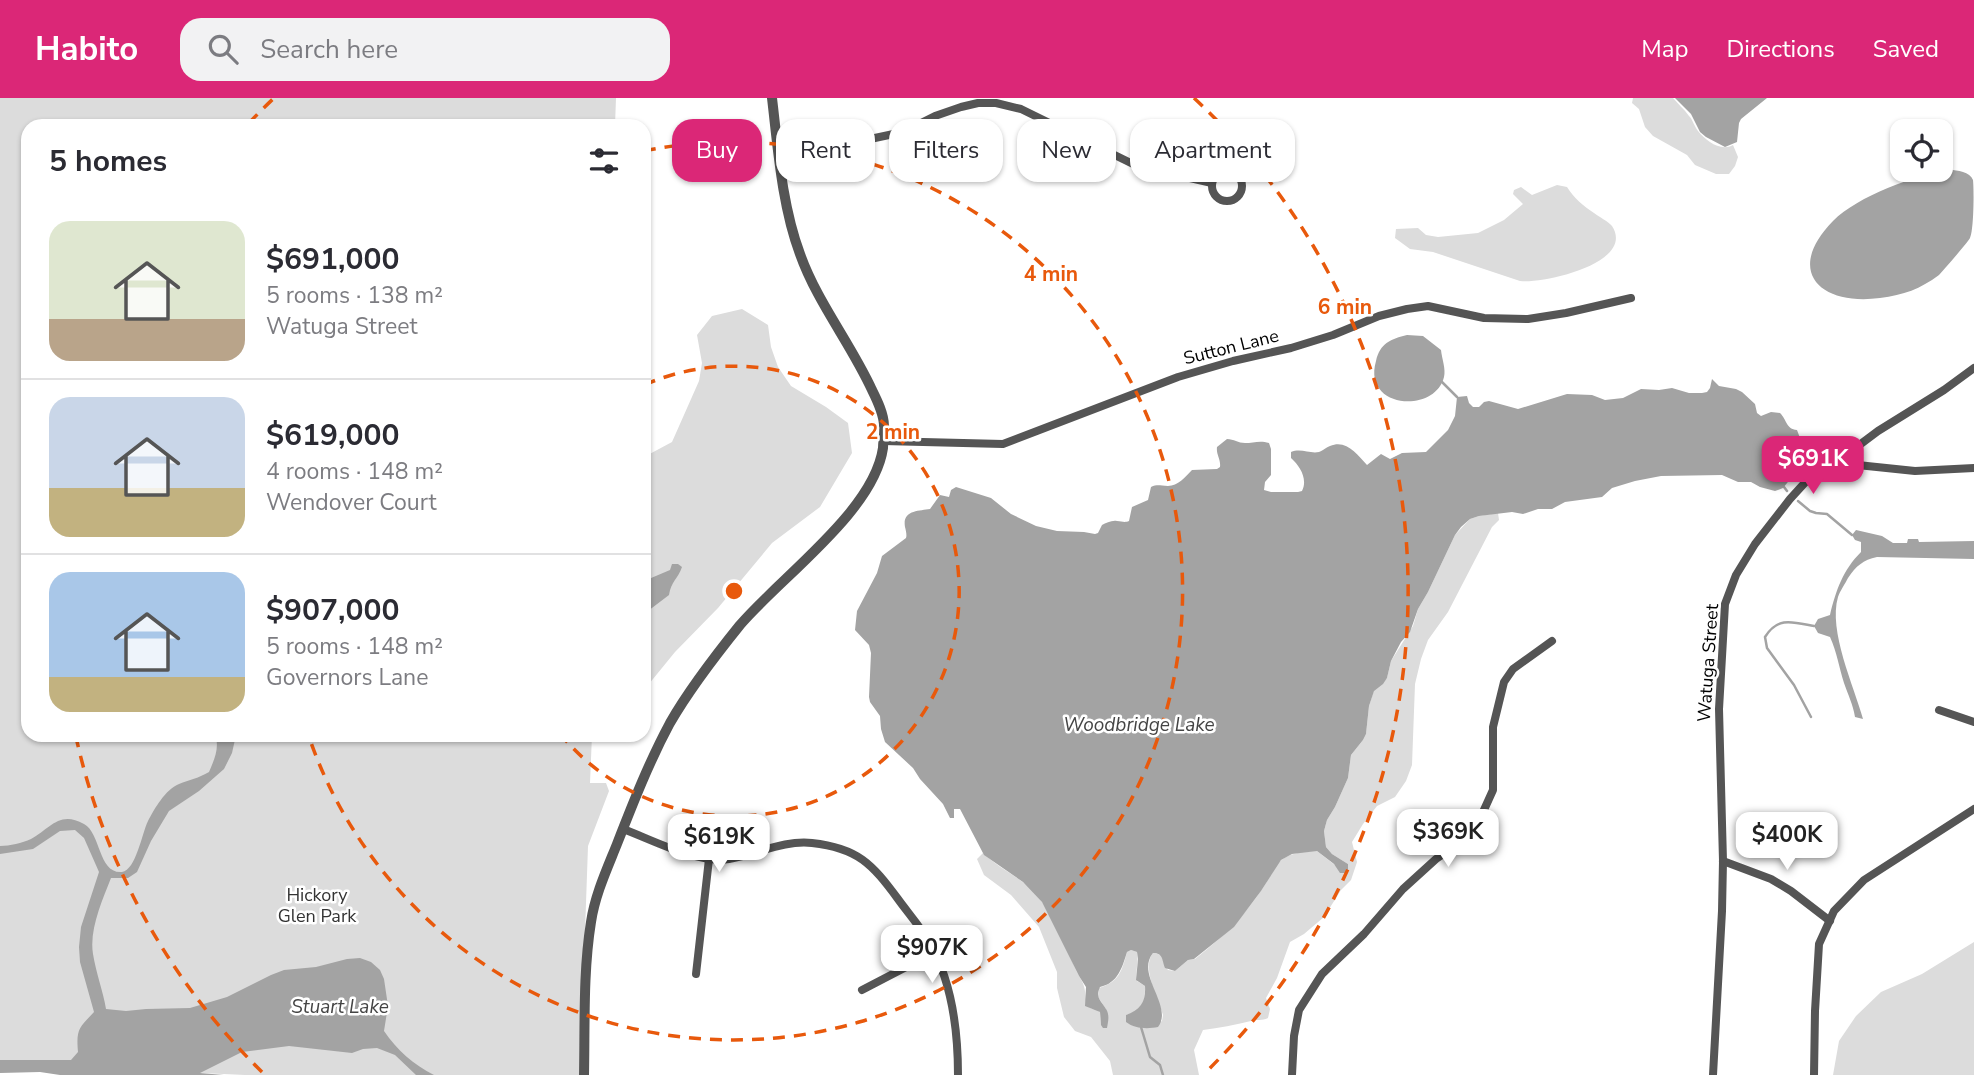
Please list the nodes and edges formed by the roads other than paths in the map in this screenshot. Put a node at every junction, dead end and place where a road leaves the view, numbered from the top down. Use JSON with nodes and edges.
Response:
{"nodes":[{"id":1,"x":772,"y":98,"type":"edge"},
{"id":2,"x":960,"y":102,"type":"edge"},
{"id":3,"x":776,"y":136,"type":"edge"},
{"id":4,"x":875,"y":138,"type":"edge"},
{"id":5,"x":783,"y":182,"type":"edge"},
{"id":6,"x":1212,"y":183,"type":"dead end"},
{"id":7,"x":1631,"y":298,"type":"dead end"},
{"id":8,"x":1974,"y":368,"type":"edge"},
{"id":9,"x":883,"y":441,"type":"junction"},
{"id":10,"x":1842,"y":458,"type":"junction"},
{"id":11,"x":1974,"y":468,"type":"edge"},
{"id":12,"x":1552,"y":641,"type":"dead end"},
{"id":13,"x":1940,"y":710,"type":"dead end"},
{"id":14,"x":1974,"y":722,"type":"edge"},
{"id":15,"x":1974,"y":809,"type":"edge"},
{"id":16,"x":623,"y":829,"type":"junction"},
{"id":17,"x":709,"y":859,"type":"junction"},
{"id":18,"x":1723,"y":861,"type":"junction"},
{"id":19,"x":1830,"y":920,"type":"junction"},
{"id":20,"x":935,"y":953,"type":"junction"},
{"id":21,"x":696,"y":974,"type":"dead end"},
{"id":22,"x":862,"y":990,"type":"dead end"},
{"id":23,"x":584,"y":1075,"type":"edge"},
{"id":24,"x":958,"y":1075,"type":"edge"},
{"id":25,"x":1292,"y":1075,"type":"edge"},
{"id":26,"x":1713,"y":1075,"type":"edge"},
{"id":27,"x":1815,"y":1075,"type":"edge"}],
"edges":[{"from":1,"to":3,"type":"street"},
{"from":2,"to":4,"type":"street"},
{"from":2,"to":6,"type":"street"},
{"from":5,"to":9,"type":"street"},
{"from":7,"to":9,"type":"street","name":"Sutton Lane"},
{"from":8,"to":10,"type":"street","name":"Watuga Street"},
{"from":9,"to":16,"type":"street"},
{"from":10,"to":11,"type":"street"},
{"from":10,"to":18,"type":"street","name":"Watuga Street"},
{"from":12,"to":25,"type":"street"},
{"from":13,"to":14,"type":"street"},
{"from":15,"to":19,"type":"street"},
{"from":16,"to":17,"type":"street"},
{"from":16,"to":23,"type":"street"},
{"from":17,"to":20,"type":"street"},
{"from":17,"to":21,"type":"street"},
{"from":18,"to":19,"type":"street"},
{"from":18,"to":26,"type":"street","name":"Watuga Street"},
{"from":19,"to":27,"type":"street"},
{"from":20,"to":22,"type":"street"},
{"from":20,"to":24,"type":"street"}]}
